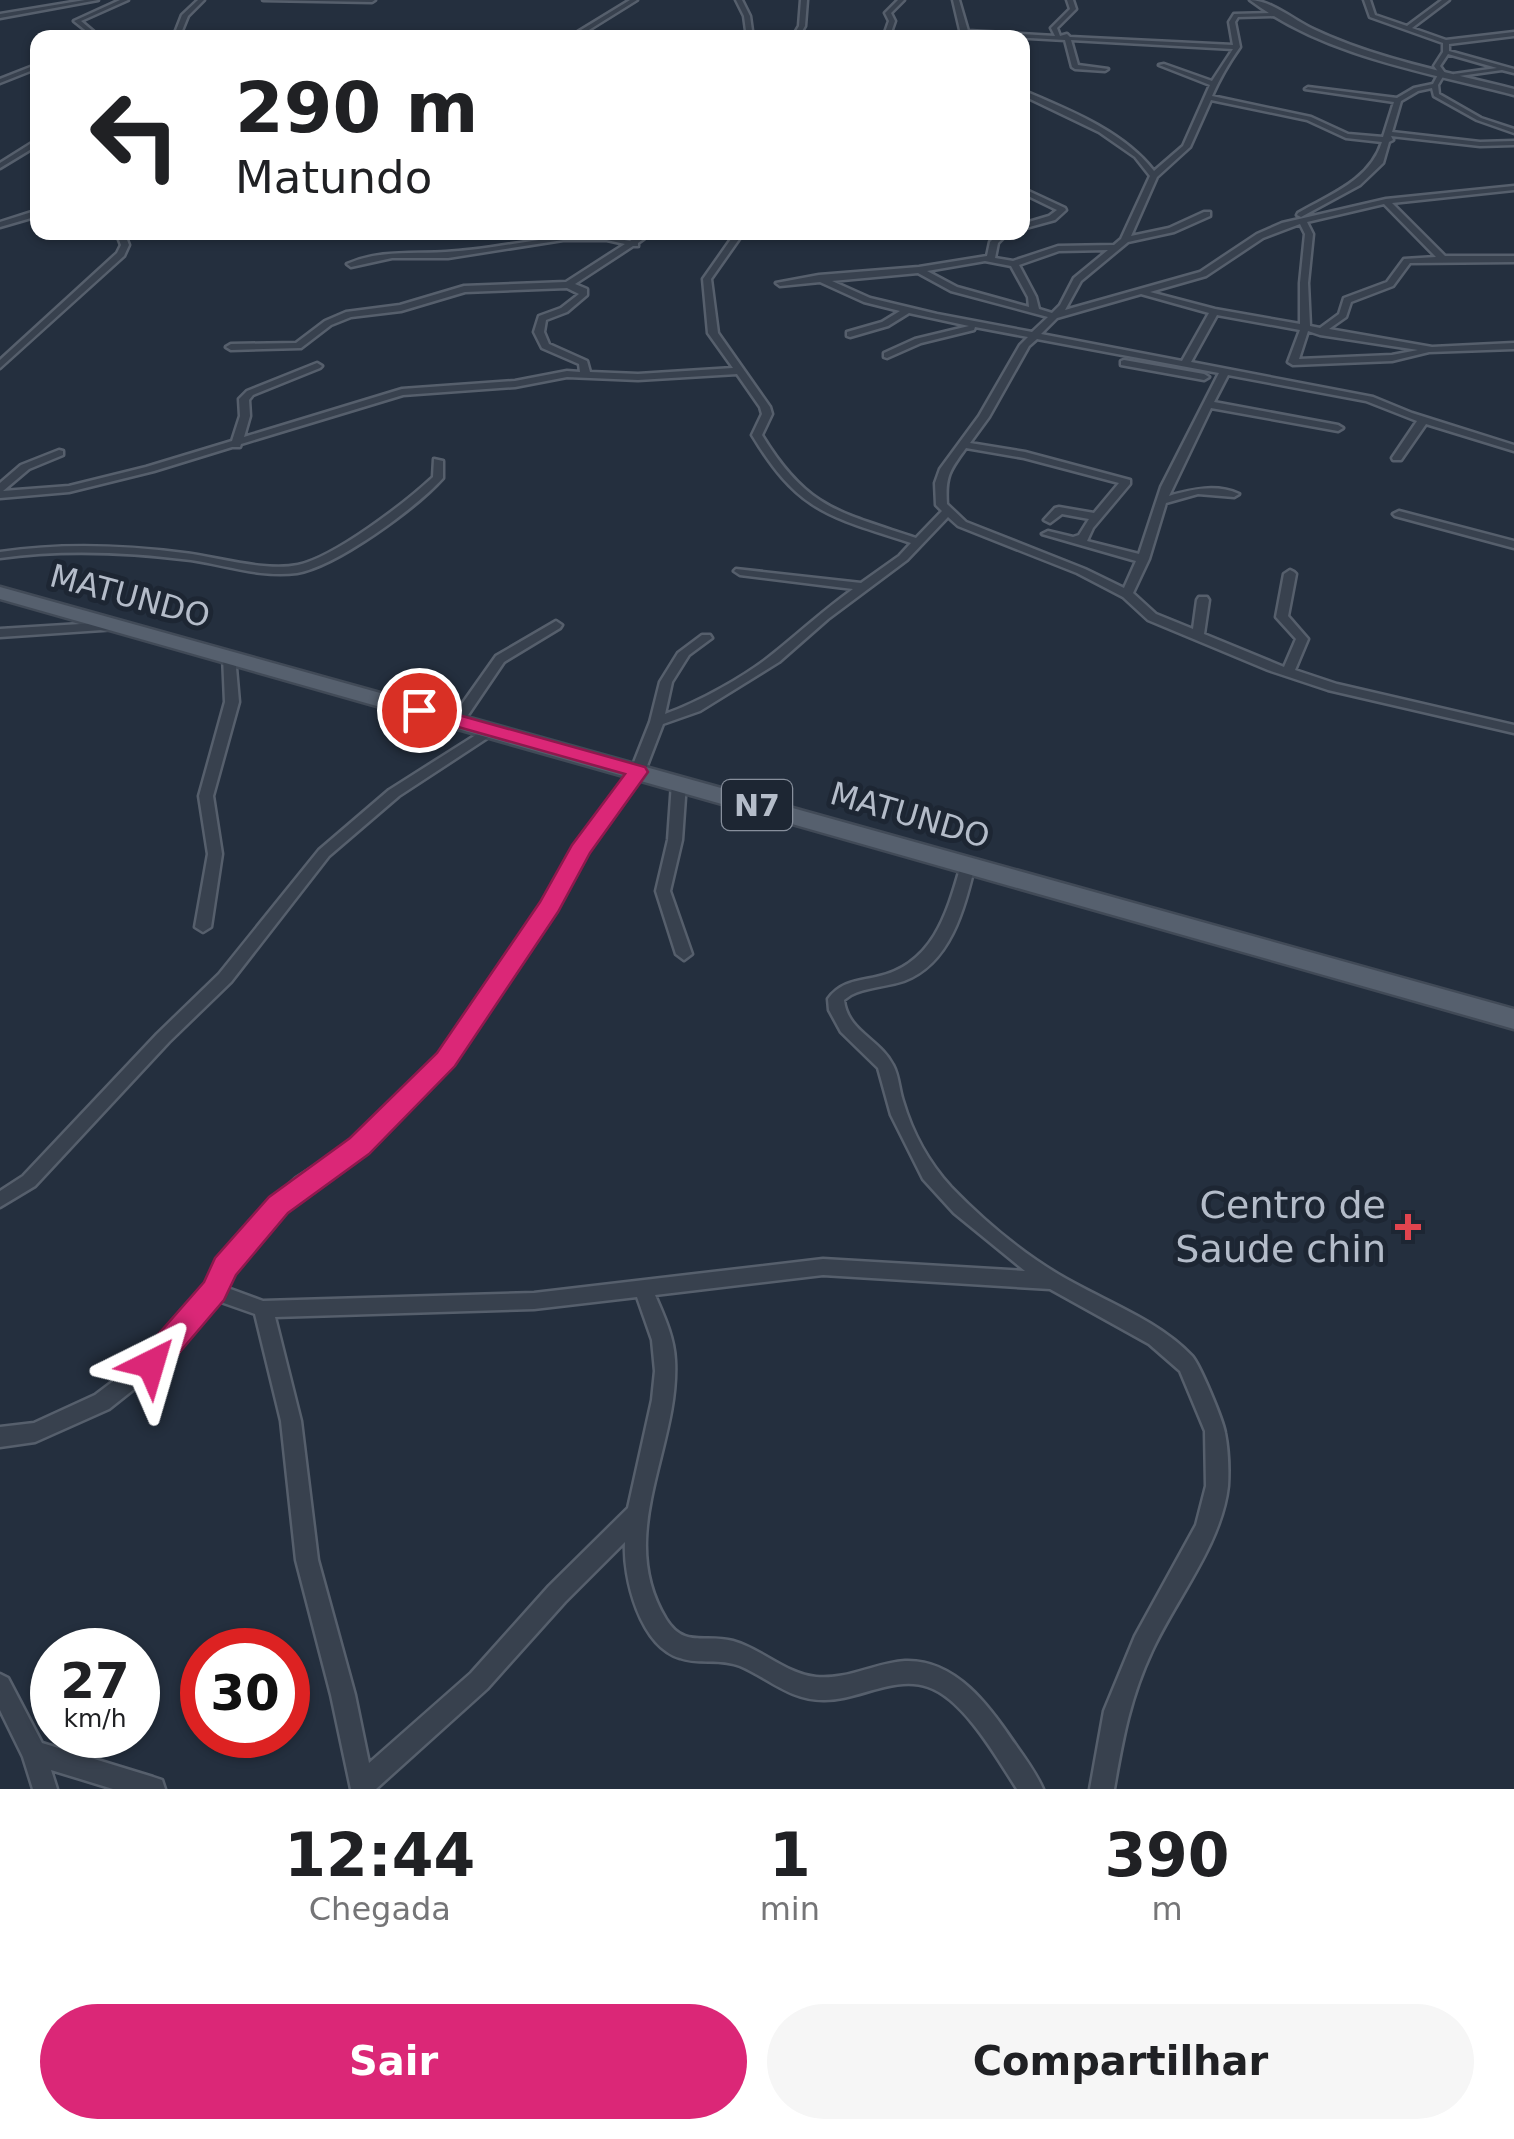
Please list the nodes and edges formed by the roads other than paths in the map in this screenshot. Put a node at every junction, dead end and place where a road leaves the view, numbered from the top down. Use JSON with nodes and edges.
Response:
{"nodes":[{"id":1,"x":95,"y":0,"type":"edge"},
{"id":2,"x":125,"y":0,"type":"edge"},
{"id":3,"x":201,"y":0,"type":"edge"},
{"id":4,"x":266,"y":0,"type":"edge"},
{"id":5,"x":372,"y":0,"type":"edge"},
{"id":6,"x":634,"y":0,"type":"edge"},
{"id":7,"x":740,"y":0,"type":"edge"},
{"id":8,"x":804,"y":0,"type":"edge"},
{"id":9,"x":901,"y":0,"type":"edge"},
{"id":10,"x":956,"y":0,"type":"edge"},
{"id":11,"x":1070,"y":0,"type":"edge"},
{"id":12,"x":1254,"y":0,"type":"edge"},
{"id":13,"x":1367,"y":0,"type":"edge"},
{"id":14,"x":1446,"y":0,"type":"edge"},
{"id":15,"x":1275,"y":14,"type":"junction"},
{"id":16,"x":0,"y":16,"type":"edge"},
{"id":17,"x":1410,"y":27,"type":"junction"},
{"id":18,"x":89,"y":30,"type":"edge"},
{"id":19,"x":179,"y":30,"type":"edge"},
{"id":20,"x":585,"y":30,"type":"edge"},
{"id":21,"x":749,"y":30,"type":"edge"},
{"id":22,"x":799,"y":30,"type":"edge"},
{"id":23,"x":889,"y":30,"type":"edge"},
{"id":24,"x":964,"y":30,"type":"edge"},
{"id":25,"x":1030,"y":34,"type":"edge"},
{"id":26,"x":1514,"y":34,"type":"edge"},
{"id":27,"x":1063,"y":35,"type":"junction"},
{"id":28,"x":1446,"y":42,"type":"junction"},
{"id":29,"x":1237,"y":48,"type":"junction"},
{"id":30,"x":1446,"y":52,"type":"junction"},
{"id":31,"x":1162,"y":65,"type":"dead end"},
{"id":32,"x":30,"y":69,"type":"edge"},
{"id":33,"x":1105,"y":69,"type":"dead end"},
{"id":34,"x":1512,"y":70,"type":"edge"},
{"id":35,"x":1442,"y":73,"type":"junction"},
{"id":36,"x":1454,"y":76,"type":"junction"},
{"id":37,"x":0,"y":82,"type":"edge"},
{"id":38,"x":1216,"y":85,"type":"junction"},
{"id":39,"x":1434,"y":85,"type":"junction"},
{"id":40,"x":1308,"y":90,"type":"dead end"},
{"id":41,"x":1514,"y":92,"type":"edge"},
{"id":42,"x":1030,"y":96,"type":"edge"},
{"id":43,"x":1210,"y":98,"type":"junction"},
{"id":44,"x":1398,"y":100,"type":"junction"},
{"id":45,"x":1514,"y":132,"type":"edge"},
{"id":46,"x":1389,"y":137,"type":"junction"},
{"id":47,"x":1514,"y":143,"type":"edge"},
{"id":48,"x":30,"y":146,"type":"edge"},
{"id":49,"x":0,"y":166,"type":"edge"},
{"id":50,"x":1154,"y":176,"type":"junction"},
{"id":51,"x":1514,"y":188,"type":"edge"},
{"id":52,"x":1030,"y":194,"type":"edge"},
{"id":53,"x":1386,"y":200,"type":"junction"},
{"id":54,"x":1207,"y":214,"type":"dead end"},
{"id":55,"x":30,"y":215,"type":"edge"},
{"id":56,"x":1302,"y":221,"type":"junction"},
{"id":57,"x":0,"y":224,"type":"edge"},
{"id":58,"x":1030,"y":225,"type":"edge"},
{"id":59,"x":1285,"y":225,"type":"junction"},
{"id":60,"x":124,"y":240,"type":"edge"},
{"id":61,"x":549,"y":240,"type":"edge"},
{"id":62,"x":616,"y":240,"type":"edge"},
{"id":63,"x":640,"y":240,"type":"edge"},
{"id":64,"x":734,"y":240,"type":"edge"},
{"id":65,"x":996,"y":240,"type":"edge"},
{"id":66,"x":635,"y":244,"type":"junction"},
{"id":67,"x":1120,"y":244,"type":"junction"},
{"id":68,"x":991,"y":258,"type":"junction"},
{"id":69,"x":1444,"y":259,"type":"junction"},
{"id":70,"x":1514,"y":259,"type":"edge"},
{"id":71,"x":351,"y":264,"type":"dead end"},
{"id":72,"x":1014,"y":264,"type":"junction"},
{"id":73,"x":918,"y":270,"type":"junction"},
{"id":74,"x":819,"y":278,"type":"junction"},
{"id":75,"x":780,"y":283,"type":"dead end"},
{"id":76,"x":568,"y":285,"type":"junction"},
{"id":77,"x":1144,"y":293,"type":"junction"},
{"id":78,"x":908,"y":310,"type":"junction"},
{"id":79,"x":1035,"y":312,"type":"junction"},
{"id":80,"x":1214,"y":312,"type":"junction"},
{"id":81,"x":1054,"y":316,"type":"junction"},
{"id":82,"x":980,"y":326,"type":"junction"},
{"id":83,"x":1305,"y":328,"type":"junction"},
{"id":84,"x":1320,"y":332,"type":"junction"},
{"id":85,"x":1035,"y":333,"type":"junction"},
{"id":86,"x":850,"y":334,"type":"dead end"},
{"id":87,"x":1514,"y":346,"type":"edge"},
{"id":88,"x":230,"y":347,"type":"dead end"},
{"id":89,"x":1432,"y":350,"type":"junction"},
{"id":90,"x":887,"y":355,"type":"dead end"},
{"id":91,"x":1293,"y":362,"type":"junction"},
{"id":92,"x":1124,"y":363,"type":"dead end"},
{"id":93,"x":1186,"y":363,"type":"junction"},
{"id":94,"x":0,"y":365,"type":"edge"},
{"id":95,"x":317,"y":366,"type":"dead end"},
{"id":96,"x":739,"y":370,"type":"junction"},
{"id":97,"x":586,"y":372,"type":"junction"},
{"id":98,"x":1222,"y":375,"type":"junction"},
{"id":99,"x":1284,"y":387,"type":"junction"},
{"id":100,"x":1208,"y":404,"type":"junction"},
{"id":101,"x":1424,"y":420,"type":"junction"},
{"id":102,"x":1338,"y":428,"type":"dead end"},
{"id":103,"x":236,"y":445,"type":"junction"},
{"id":104,"x":964,"y":445,"type":"junction"},
{"id":105,"x":1514,"y":448,"type":"edge"},
{"id":106,"x":58,"y":453,"type":"dead end"},
{"id":107,"x":1397,"y":458,"type":"dead end"},
{"id":108,"x":438,"y":461,"type":"dead end"},
{"id":109,"x":0,"y":492,"type":"edge"},
{"id":110,"x":1234,"y":494,"type":"dead end"},
{"id":111,"x":1163,"y":501,"type":"junction"},
{"id":112,"x":946,"y":513,"type":"junction"},
{"id":113,"x":1399,"y":514,"type":"dead end"},
{"id":114,"x":1097,"y":516,"type":"junction"},
{"id":115,"x":1073,"y":540,"type":"junction"},
{"id":116,"x":918,"y":542,"type":"junction"},
{"id":117,"x":1514,"y":545,"type":"edge"},
{"id":118,"x":0,"y":555,"type":"edge"},
{"id":119,"x":1143,"y":559,"type":"junction"},
{"id":120,"x":740,"y":571,"type":"dead end"},
{"id":121,"x":1290,"y":574,"type":"dead end"},
{"id":122,"x":862,"y":587,"type":"junction"},
{"id":123,"x":0,"y":594,"type":"edge"},
{"id":124,"x":1128,"y":594,"type":"junction"},
{"id":125,"x":1203,"y":600,"type":"dead end"},
{"id":126,"x":556,"y":625,"type":"dead end"},
{"id":127,"x":114,"y":626,"type":"junction"},
{"id":128,"x":0,"y":633,"type":"edge"},
{"id":129,"x":1198,"y":634,"type":"junction"},
{"id":130,"x":706,"y":638,"type":"dead end"},
{"id":131,"x":229,"y":656,"type":"junction"},
{"id":132,"x":1288,"y":672,"type":"junction"},
{"id":133,"x":457,"y":720,"type":"junction"},
{"id":134,"x":658,"y":722,"type":"junction"},
{"id":135,"x":1514,"y":729,"type":"edge"},
{"id":136,"x":490,"y":730,"type":"junction"},
{"id":137,"x":638,"y":772,"type":"junction"},
{"id":138,"x":679,"y":783,"type":"junction"},
{"id":139,"x":968,"y":865,"type":"junction"},
{"id":140,"x":203,"y":928,"type":"dead end"},
{"id":141,"x":684,"y":954,"type":"dead end"},
{"id":142,"x":1514,"y":1019,"type":"edge"},
{"id":143,"x":0,"y":1200,"type":"edge"},
{"id":144,"x":1053,"y":1281,"type":"junction"},
{"id":145,"x":644,"y":1290,"type":"junction"},
{"id":146,"x":214,"y":1291,"type":"junction"},
{"id":147,"x":263,"y":1309,"type":"junction"},
{"id":148,"x":0,"y":1437,"type":"edge"},
{"id":149,"x":636,"y":1515,"type":"junction"},
{"id":150,"x":0,"y":1686,"type":"edge"},
{"id":151,"x":30,"y":1745,"type":"edge"},
{"id":152,"x":36,"y":1758,"type":"edge"},
{"id":153,"x":51,"y":1758,"type":"edge"},
{"id":154,"x":363,"y":1787,"type":"edge"},
{"id":155,"x":45,"y":1789,"type":"edge"},
{"id":156,"x":153,"y":1789,"type":"edge"},
{"id":157,"x":1031,"y":1789,"type":"edge"},
{"id":158,"x":1102,"y":1789,"type":"edge"}],
"edges":[{"from":1,"to":16,"type":"street"},
{"from":2,"to":18,"type":"street"},
{"from":3,"to":19,"type":"street"},
{"from":4,"to":5,"type":"street"},
{"from":6,"to":20,"type":"street"},
{"from":7,"to":21,"type":"street"},
{"from":8,"to":22,"type":"street"},
{"from":9,"to":23,"type":"street"},
{"from":10,"to":24,"type":"street"},
{"from":11,"to":27,"type":"street"},
{"from":12,"to":15,"type":"street"},
{"from":13,"to":17,"type":"street"},
{"from":14,"to":17,"type":"street"},
{"from":15,"to":29,"type":"street"},
{"from":15,"to":35,"type":"street"},
{"from":17,"to":28,"type":"street"},
{"from":25,"to":27,"type":"street"},
{"from":26,"to":28,"type":"street"},
{"from":27,"to":29,"type":"street"},
{"from":27,"to":33,"type":"street"},
{"from":28,"to":30,"type":"street"},
{"from":29,"to":38,"type":"street"},
{"from":30,"to":34,"type":"street"},
{"from":30,"to":35,"type":"street"},
{"from":31,"to":38,"type":"street"},
{"from":32,"to":37,"type":"street"},
{"from":34,"to":36,"type":"street"},
{"from":35,"to":36,"type":"street"},
{"from":35,"to":39,"type":"street"},
{"from":36,"to":41,"type":"street"},
{"from":38,"to":43,"type":"street"},
{"from":39,"to":44,"type":"street"},
{"from":39,"to":45,"type":"street"},
{"from":40,"to":44,"type":"street"},
{"from":42,"to":50,"type":"street"},
{"from":43,"to":46,"type":"street"},
{"from":43,"to":50,"type":"street"},
{"from":44,"to":46,"type":"street"},
{"from":46,"to":47,"type":"street"},
{"from":46,"to":59,"type":"street"},
{"from":48,"to":49,"type":"street"},
{"from":50,"to":67,"type":"street"},
{"from":51,"to":53,"type":"street"},
{"from":52,"to":58,"type":"street"},
{"from":53,"to":56,"type":"street"},
{"from":53,"to":69,"type":"street"},
{"from":54,"to":67,"type":"street"},
{"from":55,"to":57,"type":"street"},
{"from":56,"to":59,"type":"street"},
{"from":56,"to":83,"type":"street"},
{"from":59,"to":77,"type":"street"},
{"from":60,"to":94,"type":"street"},
{"from":61,"to":71,"type":"street"},
{"from":62,"to":66,"type":"street"},
{"from":63,"to":66,"type":"street"},
{"from":64,"to":96,"type":"street"},
{"from":65,"to":68,"type":"street"},
{"from":66,"to":76,"type":"street"},
{"from":67,"to":72,"type":"street"},
{"from":67,"to":81,"type":"street"},
{"from":68,"to":72,"type":"street"},
{"from":68,"to":73,"type":"street"},
{"from":69,"to":70,"type":"street"},
{"from":69,"to":84,"type":"street"},
{"from":72,"to":79,"type":"street"},
{"from":73,"to":74,"type":"street"},
{"from":73,"to":79,"type":"street"},
{"from":74,"to":75,"type":"street"},
{"from":74,"to":78,"type":"street"},
{"from":76,"to":88,"type":"street"},
{"from":76,"to":97,"type":"street"},
{"from":77,"to":80,"type":"street"},
{"from":77,"to":81,"type":"street"},
{"from":78,"to":82,"type":"street"},
{"from":78,"to":86,"type":"street"},
{"from":79,"to":81,"type":"street"},
{"from":80,"to":83,"type":"street"},
{"from":80,"to":93,"type":"street"},
{"from":81,"to":85,"type":"street"},
{"from":82,"to":85,"type":"street"},
{"from":82,"to":90,"type":"street"},
{"from":83,"to":84,"type":"street"},
{"from":83,"to":91,"type":"street"},
{"from":84,"to":89,"type":"street"},
{"from":85,"to":93,"type":"street"},
{"from":85,"to":104,"type":"street"},
{"from":87,"to":89,"type":"street"},
{"from":89,"to":91,"type":"street"},
{"from":91,"to":99,"type":"street"},
{"from":92,"to":98,"type":"street"},
{"from":93,"to":98,"type":"street"},
{"from":95,"to":103,"type":"street"},
{"from":96,"to":97,"type":"street"},
{"from":96,"to":116,"type":"street"},
{"from":97,"to":103,"type":"street"},
{"from":98,"to":99,"type":"street"},
{"from":98,"to":100,"type":"street"},
{"from":99,"to":101,"type":"street"},
{"from":100,"to":102,"type":"street"},
{"from":100,"to":111,"type":"street"},
{"from":101,"to":105,"type":"street"},
{"from":101,"to":107,"type":"street"},
{"from":103,"to":109,"type":"street"},
{"from":104,"to":112,"type":"street"},
{"from":104,"to":114,"type":"street"},
{"from":106,"to":109,"type":"street"},
{"from":108,"to":118,"type":"street"},
{"from":110,"to":111,"type":"street"},
{"from":111,"to":119,"type":"street"},
{"from":112,"to":116,"type":"street"},
{"from":112,"to":124,"type":"street"},
{"from":113,"to":117,"type":"street"},
{"from":114,"to":115,"type":"street"},
{"from":114,"to":115,"type":"street"},
{"from":115,"to":119,"type":"street"},
{"from":116,"to":122,"type":"street"},
{"from":119,"to":124,"type":"street"},
{"from":120,"to":122,"type":"street"},
{"from":121,"to":132,"type":"street"},
{"from":122,"to":134,"type":"street"},
{"from":123,"to":127,"type":"main road","name":"MATUNDO","number":"N7"},
{"from":124,"to":129,"type":"street"},
{"from":125,"to":129,"type":"street"},
{"from":126,"to":133,"type":"street"},
{"from":127,"to":128,"type":"street"},
{"from":127,"to":131,"type":"main road","name":"MATUNDO","number":"N7"},
{"from":129,"to":132,"type":"street"},
{"from":130,"to":134,"type":"street"},
{"from":131,"to":133,"type":"main road","name":"MATUNDO","number":"N7"},
{"from":131,"to":140,"type":"street"},
{"from":132,"to":135,"type":"street"},
{"from":133,"to":136,"type":"main road","name":"MATUNDO","number":"N7"},
{"from":134,"to":137,"type":"street"},
{"from":136,"to":137,"type":"main road","name":"MATUNDO","number":"N7"},
{"from":136,"to":143,"type":"street"},
{"from":137,"to":138,"type":"main road","name":"MATUNDO","number":"N7"},
{"from":137,"to":146,"type":"street"},
{"from":138,"to":139,"type":"main road","name":"MATUNDO","number":"N7"},
{"from":138,"to":141,"type":"street"},
{"from":139,"to":142,"type":"main road","name":"MATUNDO","number":"N7"},
{"from":139,"to":144,"type":"street"},
{"from":144,"to":145,"type":"street"},
{"from":144,"to":158,"type":"street"},
{"from":145,"to":147,"type":"street"},
{"from":145,"to":149,"type":"street"},
{"from":146,"to":147,"type":"street"},
{"from":146,"to":148,"type":"street"},
{"from":147,"to":154,"type":"street"},
{"from":149,"to":154,"type":"street"},
{"from":149,"to":157,"type":"street"},
{"from":150,"to":151,"type":"street"},
{"from":152,"to":155,"type":"street"},
{"from":153,"to":156,"type":"street"}]}
